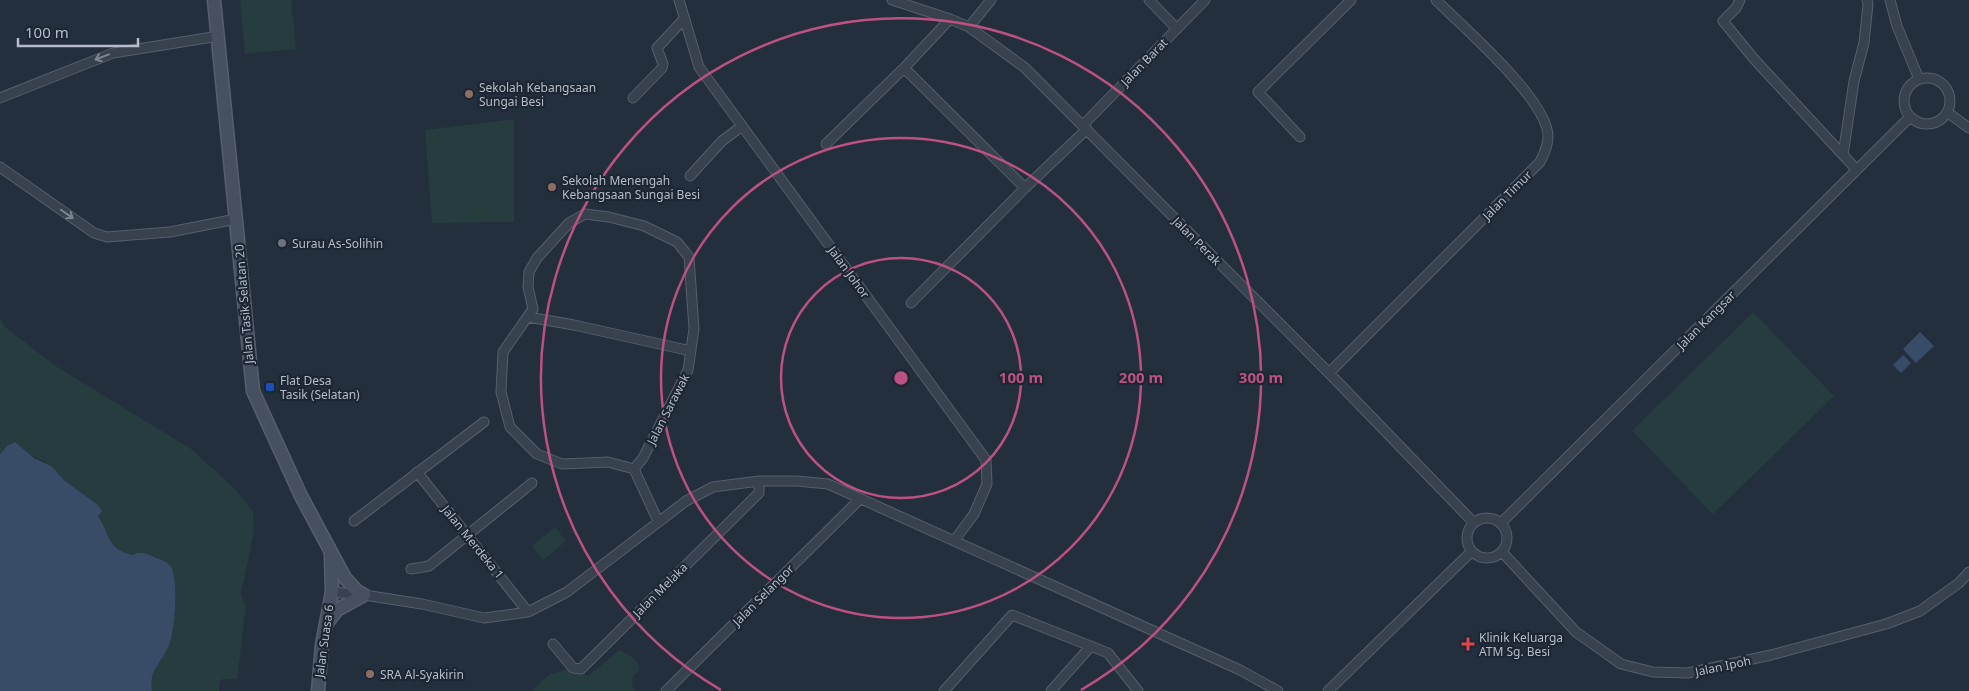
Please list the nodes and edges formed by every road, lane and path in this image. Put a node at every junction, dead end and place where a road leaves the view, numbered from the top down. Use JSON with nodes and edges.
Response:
{"nodes":[{"id":1,"x":214,"y":0,"type":"edge"},
{"id":2,"x":679,"y":0,"type":"edge"},
{"id":3,"x":892,"y":0,"type":"edge"},
{"id":4,"x":991,"y":0,"type":"edge"},
{"id":5,"x":1149,"y":0,"type":"edge"},
{"id":6,"x":1205,"y":0,"type":"edge"},
{"id":7,"x":1351,"y":0,"type":"edge"},
{"id":8,"x":1436,"y":0,"type":"edge"},
{"id":9,"x":1740,"y":0,"type":"edge"},
{"id":10,"x":1867,"y":0,"type":"edge"},
{"id":11,"x":1890,"y":0,"type":"edge"},
{"id":12,"x":684,"y":19,"type":"junction"},
{"id":13,"x":950,"y":19,"type":"junction"},
{"id":14,"x":968,"y":27,"type":"junction"},
{"id":15,"x":1177,"y":29,"type":"junction"},
{"id":16,"x":219,"y":36,"type":"junction"},
{"id":17,"x":904,"y":68,"type":"junction"},
{"id":18,"x":1919,"y":79,"type":"junction"},
{"id":19,"x":0,"y":98,"type":"edge"},
{"id":20,"x":633,"y":98,"type":"dead end"},
{"id":21,"x":1947,"y":112,"type":"junction"},
{"id":22,"x":1910,"y":117,"type":"junction"},
{"id":23,"x":742,"y":126,"type":"junction"},
{"id":24,"x":1085,"y":127,"type":"junction"},
{"id":25,"x":1969,"y":128,"type":"edge"},
{"id":26,"x":1300,"y":137,"type":"dead end"},
{"id":27,"x":826,"y":144,"type":"dead end"},
{"id":28,"x":1843,"y":155,"type":"junction"},
{"id":29,"x":0,"y":166,"type":"edge"},
{"id":30,"x":1857,"y":170,"type":"junction"},
{"id":31,"x":690,"y":176,"type":"dead end"},
{"id":32,"x":1025,"y":188,"type":"junction"},
{"id":33,"x":236,"y":219,"type":"junction"},
{"id":34,"x":911,"y":303,"type":"dead end"},
{"id":35,"x":528,"y":318,"type":"junction"},
{"id":36,"x":691,"y":351,"type":"junction"},
{"id":37,"x":1329,"y":374,"type":"junction"},
{"id":38,"x":484,"y":422,"type":"dead end"},
{"id":39,"x":634,"y":469,"type":"junction"},
{"id":40,"x":417,"y":472,"type":"junction"},
{"id":41,"x":759,"y":481,"type":"junction"},
{"id":42,"x":532,"y":483,"type":"dead end"},
{"id":43,"x":860,"y":499,"type":"junction"},
{"id":44,"x":354,"y":521,"type":"dead end"},
{"id":45,"x":658,"y":521,"type":"junction"},
{"id":46,"x":1502,"y":522,"type":"junction"},
{"id":47,"x":1474,"y":523,"type":"junction"},
{"id":48,"x":467,"y":534,"type":"junction"},
{"id":49,"x":954,"y":541,"type":"junction"},
{"id":50,"x":1472,"y":551,"type":"junction"},
{"id":51,"x":331,"y":552,"type":"junction"},
{"id":52,"x":1502,"y":552,"type":"junction"},
{"id":53,"x":411,"y":569,"type":"dead end"},
{"id":54,"x":1969,"y":572,"type":"edge"},
{"id":55,"x":332,"y":592,"type":"junction"},
{"id":56,"x":364,"y":595,"type":"junction"},
{"id":57,"x":528,"y":612,"type":"junction"},
{"id":58,"x":326,"y":626,"type":"junction"},
{"id":59,"x":553,"y":644,"type":"dead end"},
{"id":60,"x":1091,"y":646,"type":"junction"},
{"id":61,"x":318,"y":691,"type":"edge"},
{"id":62,"x":666,"y":691,"type":"edge"},
{"id":63,"x":944,"y":691,"type":"edge"},
{"id":64,"x":1050,"y":691,"type":"edge"},
{"id":65,"x":1138,"y":691,"type":"edge"},
{"id":66,"x":1278,"y":691,"type":"edge"},
{"id":67,"x":1328,"y":691,"type":"edge"}],
"edges":[{"from":1,"to":16,"type":"street","name":"Jalan Tasik Selatan 20"},
{"from":2,"to":12,"type":"street","name":"Jalan Johor"},
{"from":3,"to":13,"type":"street","name":"Jalan Perak"},
{"from":4,"to":14,"type":"street"},
{"from":5,"to":15,"type":"street"},
{"from":6,"to":15,"type":"street","name":"Jalan Barat"},
{"from":7,"to":26,"type":"street"},
{"from":8,"to":37,"type":"street","name":"Jalan Timur"},
{"from":9,"to":28,"type":"street"},
{"from":10,"to":28,"type":"street"},
{"from":11,"to":18,"type":"street"},
{"from":12,"to":20,"type":"street"},
{"from":12,"to":23,"type":"street","name":"Jalan Johor"},
{"from":13,"to":14,"type":"street","name":"Jalan Perak"},
{"from":13,"to":17,"type":"street"},
{"from":14,"to":24,"type":"street","name":"Jalan Perak"},
{"from":15,"to":24,"type":"street","name":"Jalan Barat"},
{"from":16,"to":19,"type":"street","one_way":true},
{"from":16,"to":33,"type":"street","name":"Jalan Tasik Selatan 20"},
{"from":17,"to":27,"type":"street"},
{"from":17,"to":32,"type":"street"},
{"from":18,"to":21,"type":"street"},
{"from":18,"to":22,"type":"street"},
{"from":21,"to":22,"type":"street"},
{"from":21,"to":25,"type":"street"},
{"from":22,"to":30,"type":"street","name":"Jalan Kangsar"},
{"from":23,"to":31,"type":"street"},
{"from":23,"to":49,"type":"street","name":"Jalan Johor"},
{"from":24,"to":32,"type":"street","name":"Jalan Barat"},
{"from":24,"to":37,"type":"street","name":"Jalan Perak"},
{"from":28,"to":30,"type":"street"},
{"from":29,"to":33,"type":"street","one_way":true},
{"from":30,"to":46,"type":"street","name":"Jalan Kangsar"},
{"from":32,"to":34,"type":"street","name":"Jalan Barat"},
{"from":33,"to":51,"type":"street","name":"Jalan Tasik Selatan 20"},
{"from":35,"to":36,"type":"street"},
{"from":35,"to":36,"type":"street","name":"Jalan Sarawak"},
{"from":35,"to":39,"type":"street"},
{"from":36,"to":39,"type":"street","name":"Jalan Sarawak"},
{"from":37,"to":47,"type":"street","name":"Jalan Perak"},
{"from":38,"to":40,"type":"street"},
{"from":39,"to":45,"type":"street"},
{"from":40,"to":44,"type":"street"},
{"from":40,"to":48,"type":"street","name":"Jalan Merdeka 1"},
{"from":41,"to":43,"type":"street"},
{"from":41,"to":45,"type":"street"},
{"from":41,"to":59,"type":"street","name":"Jalan Melaka"},
{"from":42,"to":48,"type":"street"},
{"from":43,"to":49,"type":"street"},
{"from":43,"to":62,"type":"street","name":"Jalan Selangor"},
{"from":45,"to":57,"type":"street"},
{"from":46,"to":47,"type":"street"},
{"from":46,"to":52,"type":"street"},
{"from":47,"to":50,"type":"street"},
{"from":48,"to":53,"type":"street"},
{"from":48,"to":57,"type":"street","name":"Jalan Merdeka 1"},
{"from":49,"to":66,"type":"street"},
{"from":50,"to":52,"type":"street"},
{"from":50,"to":67,"type":"street"},
{"from":51,"to":55,"type":"street","name":"Jalan Tasik Selatan 20"},
{"from":51,"to":56,"type":"street"},
{"from":52,"to":54,"type":"street","name":"Jalan Ipoh"},
{"from":55,"to":56,"type":"street"},
{"from":55,"to":58,"type":"street","name":"Jalan Suasa 6"},
{"from":56,"to":57,"type":"street"},
{"from":56,"to":58,"type":"street"},
{"from":58,"to":61,"type":"street","name":"Jalan Suasa 6"},
{"from":60,"to":63,"type":"street"},
{"from":60,"to":64,"type":"street"},
{"from":60,"to":65,"type":"street"}]}
